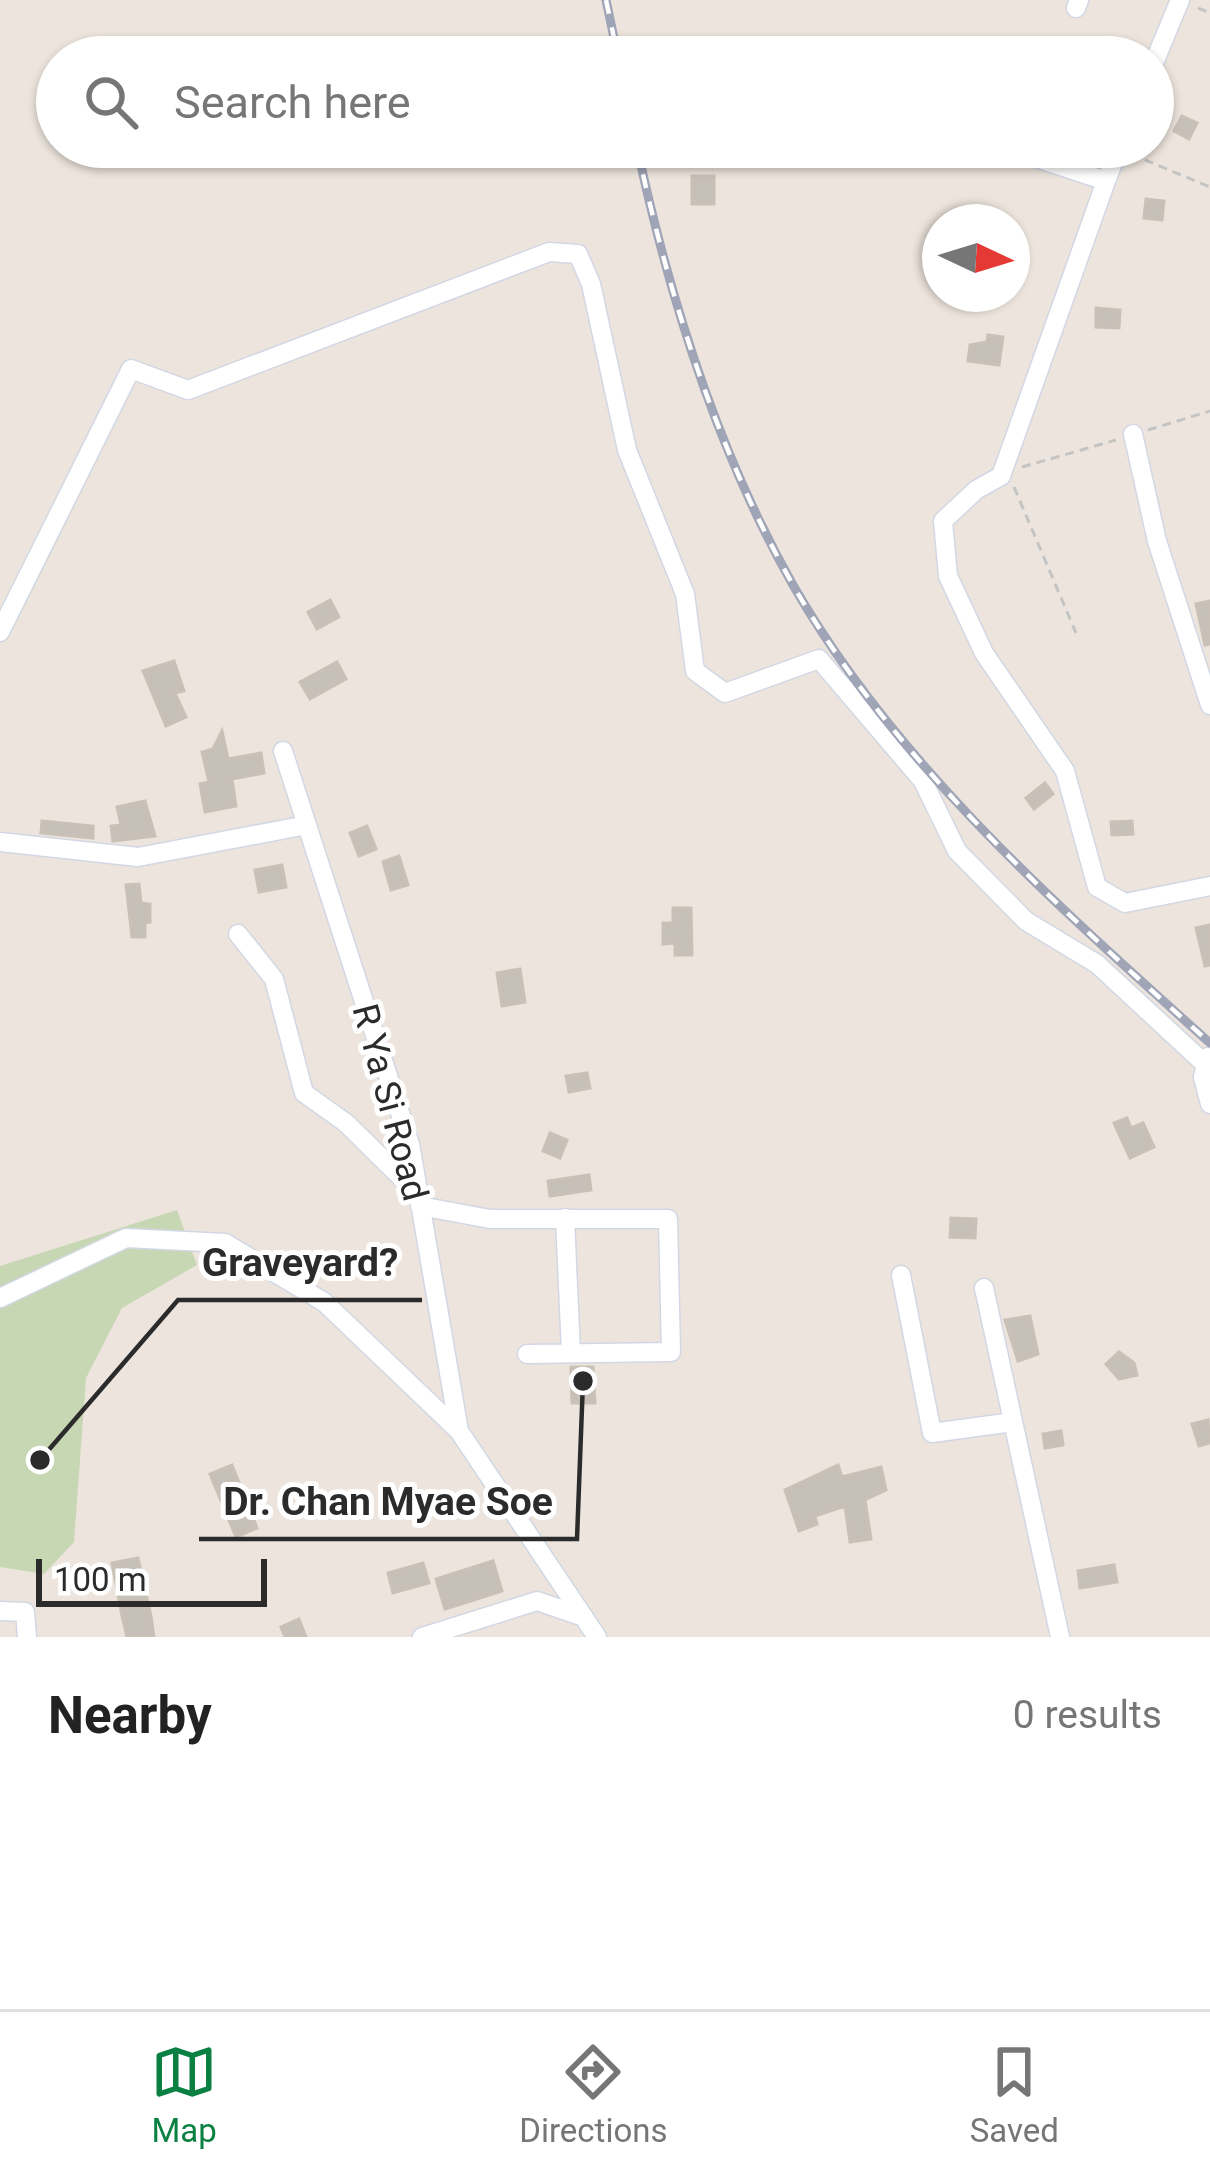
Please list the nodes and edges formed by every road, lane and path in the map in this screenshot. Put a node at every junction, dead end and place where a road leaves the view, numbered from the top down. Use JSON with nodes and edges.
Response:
{"nodes":[{"id":1,"x":1180,"y":0,"type":"edge"},
{"id":2,"x":1165,"y":36,"type":"edge"},
{"id":3,"x":1067,"y":168,"type":"edge"},
{"id":4,"x":1111,"y":168,"type":"edge"},
{"id":5,"x":1168,"y":168,"type":"edge"},
{"id":6,"x":1106,"y":181,"type":"junction"},
{"id":7,"x":1209,"y":185,"type":"edge"},
{"id":8,"x":1210,"y":411,"type":"edge"},
{"id":9,"x":1133,"y":434,"type":"junction"},
{"id":10,"x":1004,"y":467,"type":"junction"},
{"id":11,"x":0,"y":632,"type":"edge"},
{"id":12,"x":1076,"y":633,"type":"dead end"},
{"id":13,"x":1210,"y":704,"type":"edge"},
{"id":14,"x":284,"y":751,"type":"dead end"},
{"id":15,"x":307,"y":825,"type":"junction"},
{"id":16,"x":0,"y":842,"type":"edge"},
{"id":17,"x":1210,"y":886,"type":"edge"},
{"id":18,"x":238,"y":934,"type":"dead end"},
{"id":19,"x":1208,"y":1059,"type":"edge"},
{"id":20,"x":1210,"y":1104,"type":"edge"},
{"id":21,"x":419,"y":1200,"type":"junction"},
{"id":22,"x":566,"y":1218,"type":"junction"},
{"id":23,"x":901,"y":1275,"type":"dead end"},
{"id":24,"x":984,"y":1288,"type":"dead end"},
{"id":25,"x":0,"y":1298,"type":"edge"},
{"id":26,"x":571,"y":1353,"type":"junction"},
{"id":27,"x":527,"y":1354,"type":"dead end"},
{"id":28,"x":1013,"y":1422,"type":"junction"},
{"id":29,"x":459,"y":1431,"type":"junction"},
{"id":30,"x":0,"y":1611,"type":"edge"},
{"id":31,"x":584,"y":1617,"type":"junction"},
{"id":32,"x":26,"y":1637,"type":"edge"},
{"id":33,"x":422,"y":1637,"type":"edge"},
{"id":34,"x":597,"y":1637,"type":"edge"},
{"id":35,"x":1060,"y":1637,"type":"edge"}],
"edges":[{"from":1,"to":2,"type":"street"},
{"from":3,"to":6,"type":"street"},
{"from":4,"to":6,"type":"street"},
{"from":5,"to":7,"type":"path"},
{"from":6,"to":10,"type":"street"},
{"from":8,"to":9,"type":"path"},
{"from":9,"to":10,"type":"path"},
{"from":9,"to":13,"type":"street"},
{"from":10,"to":12,"type":"path"},
{"from":10,"to":17,"type":"street"},
{"from":11,"to":19,"type":"street"},
{"from":14,"to":15,"type":"street","name":"R Ya Si Road"},
{"from":15,"to":16,"type":"street"},
{"from":15,"to":21,"type":"street","name":"R Ya Si Road"},
{"from":18,"to":21,"type":"street"},
{"from":19,"to":20,"type":"street"},
{"from":21,"to":22,"type":"street"},
{"from":21,"to":29,"type":"street","name":"R Ya Si Road"},
{"from":22,"to":26,"type":"street"},
{"from":22,"to":26,"type":"street"},
{"from":23,"to":28,"type":"street"},
{"from":24,"to":28,"type":"street"},
{"from":25,"to":29,"type":"street"},
{"from":26,"to":27,"type":"street"},
{"from":28,"to":35,"type":"street"},
{"from":29,"to":31,"type":"street","name":"R Ya Si Road"},
{"from":30,"to":32,"type":"street"},
{"from":31,"to":33,"type":"street"},
{"from":31,"to":34,"type":"street","name":"R Ya Si Road"}]}
